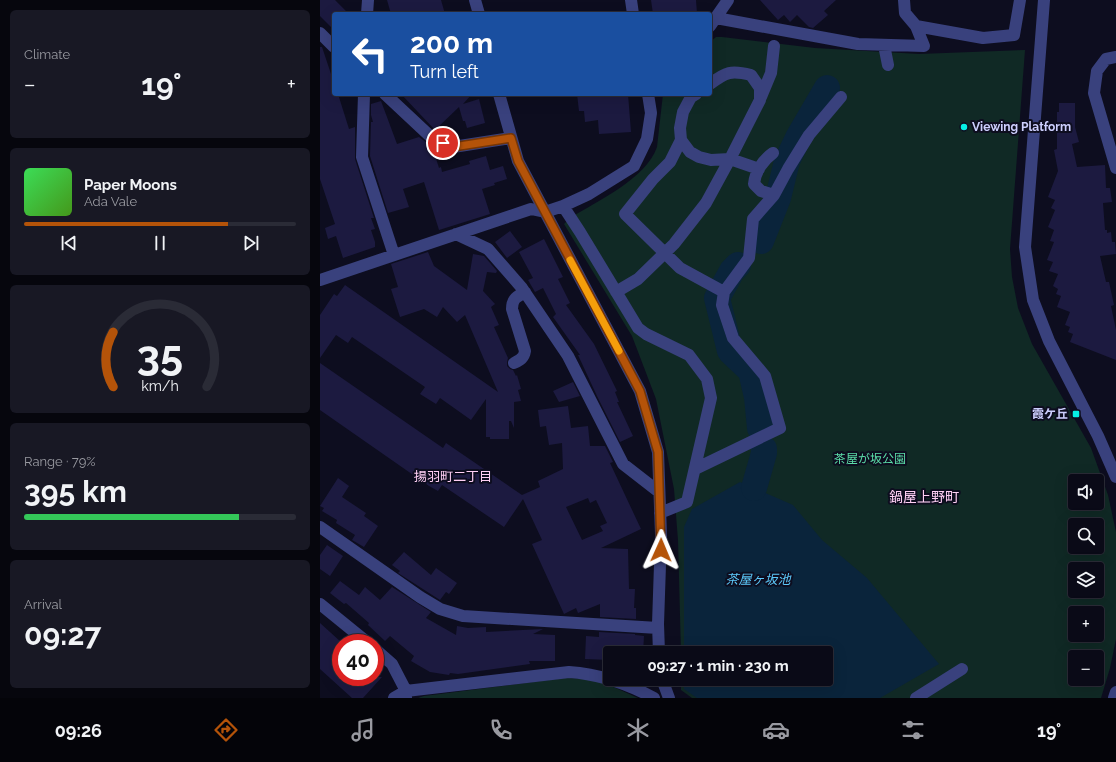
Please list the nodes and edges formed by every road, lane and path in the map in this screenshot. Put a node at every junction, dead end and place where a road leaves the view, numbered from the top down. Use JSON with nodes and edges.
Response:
{"nodes":[{"id":1,"x":368,"y":0,"type":"edge"},
{"id":2,"x":475,"y":0,"type":"edge"},
{"id":3,"x":631,"y":0,"type":"edge"},
{"id":4,"x":728,"y":0,"type":"edge"},
{"id":5,"x":904,"y":0,"type":"edge"},
{"id":6,"x":1020,"y":0,"type":"edge"},
{"id":7,"x":1044,"y":0,"type":"edge"},
{"id":8,"x":367,"y":12,"type":"edge"},
{"id":9,"x":478,"y":12,"type":"edge"},
{"id":10,"x":633,"y":12,"type":"edge"},
{"id":11,"x":713,"y":22,"type":"edge"},
{"id":12,"x":916,"y":26,"type":"junction"},
{"id":13,"x":320,"y":33,"type":"edge"},
{"id":14,"x":884,"y":44,"type":"junction"},
{"id":15,"x":332,"y":45,"type":"edge"},
{"id":16,"x":774,"y":46,"type":"dead end"},
{"id":17,"x":1116,"y":57,"type":"edge"},
{"id":18,"x":888,"y":65,"type":"dead end"},
{"id":19,"x":712,"y":82,"type":"edge"},
{"id":20,"x":364,"y":96,"type":"edge"},
{"id":21,"x":386,"y":96,"type":"edge"},
{"id":22,"x":500,"y":96,"type":"edge"},
{"id":23,"x":649,"y":96,"type":"edge"},
{"id":24,"x":693,"y":96,"type":"edge"},
{"id":25,"x":841,"y":97,"type":"dead end"},
{"id":26,"x":760,"y":100,"type":"junction"},
{"id":27,"x":511,"y":138,"type":"junction"},
{"id":28,"x":680,"y":140,"type":"junction"},
{"id":29,"x":773,"y":153,"type":"dead end"},
{"id":30,"x":730,"y":159,"type":"junction"},
{"id":31,"x":759,"y":168,"type":"junction"},
{"id":32,"x":1116,"y":168,"type":"edge"},
{"id":33,"x":774,"y":195,"type":"junction"},
{"id":34,"x":564,"y":206,"type":"junction"},
{"id":35,"x":545,"y":212,"type":"junction"},
{"id":36,"x":456,"y":234,"type":"junction"},
{"id":37,"x":665,"y":253,"type":"junction"},
{"id":38,"x":394,"y":255,"type":"junction"},
{"id":39,"x":320,"y":280,"type":"edge"},
{"id":40,"x":525,"y":292,"type":"junction"},
{"id":41,"x":616,"y":292,"type":"junction"},
{"id":42,"x":724,"y":292,"type":"junction"},
{"id":43,"x":514,"y":363,"type":"dead end"},
{"id":44,"x":696,"y":469,"type":"junction"},
{"id":45,"x":1116,"y":477,"type":"edge"},
{"id":46,"x":659,"y":492,"type":"junction"},
{"id":47,"x":660,"y":513,"type":"junction"},
{"id":48,"x":320,"y":528,"type":"edge"},
{"id":49,"x":320,"y":604,"type":"edge"},
{"id":50,"x":658,"y":628,"type":"junction"},
{"id":51,"x":357,"y":634,"type":"edge"},
{"id":52,"x":659,"y":646,"type":"edge"},
{"id":53,"x":384,"y":657,"type":"edge"},
{"id":54,"x":962,"y":669,"type":"dead end"},
{"id":55,"x":665,"y":686,"type":"edge"},
{"id":56,"x":1116,"y":692,"type":"edge"},
{"id":57,"x":406,"y":694,"type":"edge"},
{"id":58,"x":639,"y":694,"type":"edge"},
{"id":59,"x":394,"y":698,"type":"edge"},
{"id":60,"x":654,"y":698,"type":"edge"},
{"id":61,"x":669,"y":698,"type":"edge"},
{"id":62,"x":916,"y":698,"type":"edge"},
{"id":63,"x":1114,"y":698,"type":"edge"}],
"edges":[{"from":1,"to":8,"type":"street"},
{"from":2,"to":9,"type":"street"},
{"from":3,"to":10,"type":"street"},
{"from":4,"to":11,"type":"street"},
{"from":5,"to":12,"type":"street"},
{"from":6,"to":12,"type":"street"},
{"from":7,"to":45,"type":"street"},
{"from":11,"to":14,"type":"street"},
{"from":12,"to":14,"type":"street"},
{"from":13,"to":15,"type":"street"},
{"from":14,"to":18,"type":"street"},
{"from":16,"to":26,"type":"street"},
{"from":17,"to":32,"type":"street"},
{"from":19,"to":26,"type":"street"},
{"from":20,"to":38,"type":"street"},
{"from":21,"to":27,"type":"street"},
{"from":22,"to":27,"type":"street"},
{"from":23,"to":34,"type":"street"},
{"from":24,"to":28,"type":"street"},
{"from":25,"to":33,"type":"street"},
{"from":26,"to":30,"type":"street"},
{"from":27,"to":35,"type":"street"},
{"from":28,"to":30,"type":"street"},
{"from":28,"to":37,"type":"street"},
{"from":29,"to":31,"type":"street"},
{"from":30,"to":31,"type":"street"},
{"from":30,"to":37,"type":"street"},
{"from":31,"to":33,"type":"street"},
{"from":33,"to":42,"type":"street"},
{"from":34,"to":35,"type":"street"},
{"from":34,"to":41,"type":"street"},
{"from":35,"to":36,"type":"street"},
{"from":35,"to":46,"type":"street"},
{"from":36,"to":38,"type":"street"},
{"from":36,"to":40,"type":"street"},
{"from":37,"to":41,"type":"street"},
{"from":37,"to":42,"type":"street"},
{"from":38,"to":39,"type":"street"},
{"from":40,"to":43,"type":"street"},
{"from":40,"to":46,"type":"street"},
{"from":41,"to":44,"type":"street"},
{"from":42,"to":44,"type":"street"},
{"from":44,"to":47,"type":"street"},
{"from":46,"to":47,"type":"street"},
{"from":47,"to":50,"type":"street"},
{"from":48,"to":50,"type":"street"},
{"from":49,"to":51,"type":"street"},
{"from":50,"to":52,"type":"street"},
{"from":53,"to":57,"type":"street"},
{"from":54,"to":62,"type":"street"},
{"from":55,"to":61,"type":"street"},
{"from":56,"to":63,"type":"street"},
{"from":57,"to":58,"type":"street"},
{"from":57,"to":59,"type":"street"},
{"from":58,"to":60,"type":"street"}]}
